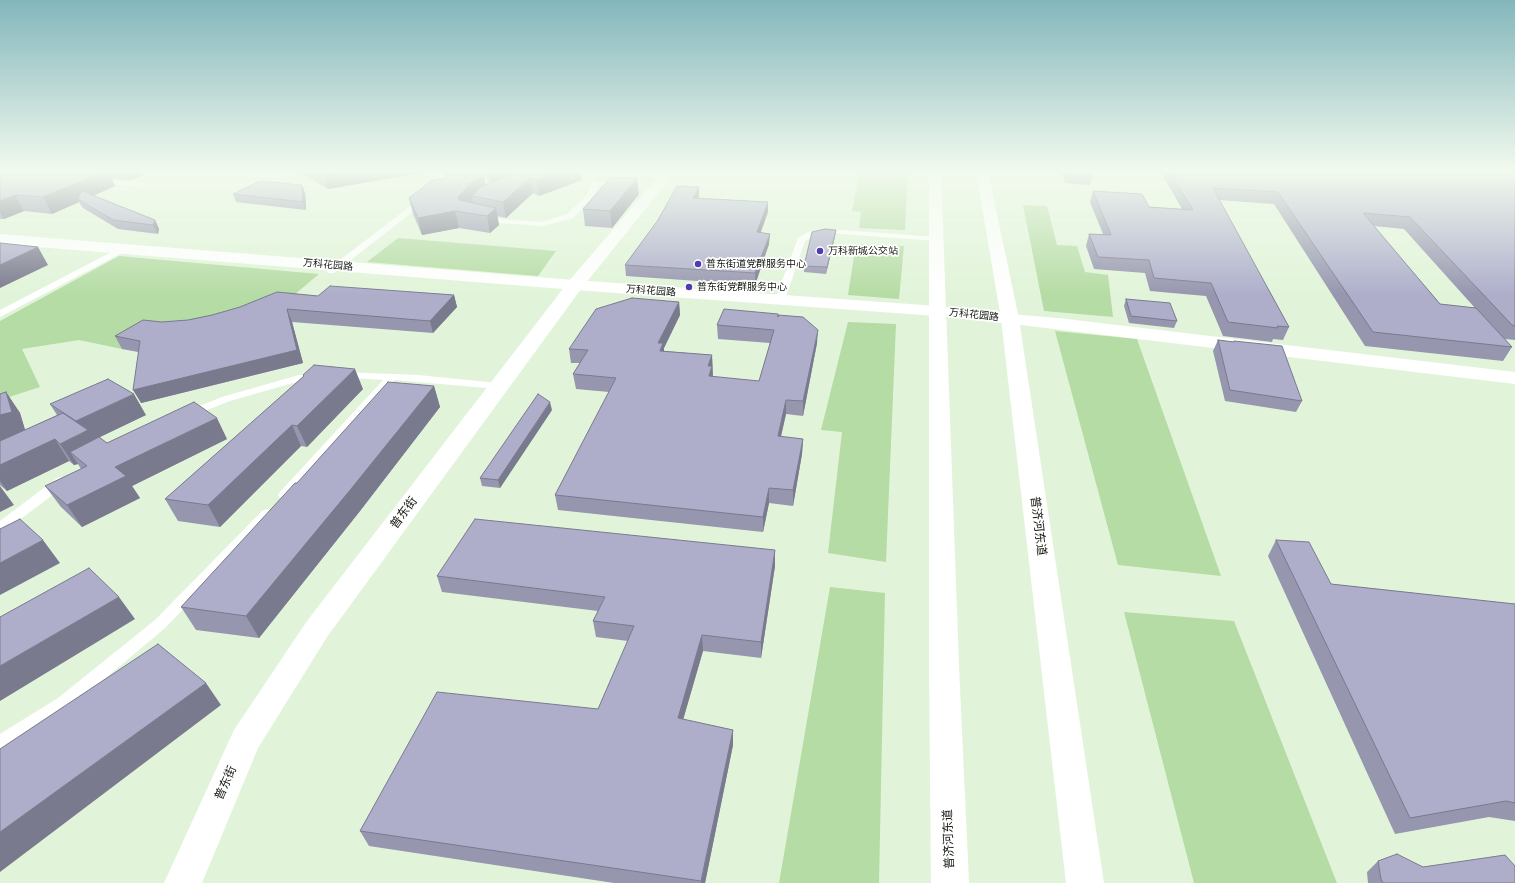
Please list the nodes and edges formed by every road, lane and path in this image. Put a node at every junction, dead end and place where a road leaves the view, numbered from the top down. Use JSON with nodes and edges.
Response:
{"nodes":[{"id":1,"x":407,"y":212,"type":"edge"},
{"id":2,"x":574,"y":212,"type":"edge"},
{"id":3,"x":636,"y":212,"type":"edge"},
{"id":4,"x":936,"y":212,"type":"edge"},
{"id":5,"x":990,"y":212,"type":"edge"},
{"id":6,"x":474,"y":216,"type":"edge"},
{"id":7,"x":0,"y":239,"type":"edge"},
{"id":8,"x":937,"y":239,"type":"junction"},
{"id":9,"x":0,"y":245,"type":"edge"},
{"id":10,"x":118,"y":251,"type":"junction"},
{"id":11,"x":335,"y":268,"type":"junction"},
{"id":12,"x":572,"y":289,"type":"junction"},
{"id":13,"x":779,"y":304,"type":"junction"},
{"id":14,"x":0,"y":314,"type":"edge"},
{"id":15,"x":937,"y":315,"type":"junction"},
{"id":16,"x":1010,"y":319,"type":"junction"},
{"id":17,"x":391,"y":377,"type":"junction"},
{"id":18,"x":1515,"y":378,"type":"edge"},
{"id":19,"x":498,"y":386,"type":"junction"},
{"id":20,"x":175,"y":419,"type":"edge"},
{"id":21,"x":71,"y":474,"type":"edge"},
{"id":22,"x":0,"y":528,"type":"edge"},
{"id":23,"x":0,"y":743,"type":"edge"},
{"id":24,"x":183,"y":883,"type":"edge"},
{"id":25,"x":950,"y":883,"type":"edge"},
{"id":26,"x":1085,"y":883,"type":"edge"}],
"edges":[{"from":1,"to":11,"type":"lane"},
{"from":2,"to":6,"type":"lane"},
{"from":3,"to":12,"type":"street","name":"普东街"},
{"from":4,"to":8,"type":"street","name":"普济河东道"},
{"from":5,"to":16,"type":"street","name":"普济河东道"},
{"from":7,"to":10,"type":"street","name":"万科花园路"},
{"from":8,"to":13,"type":"lane"},
{"from":8,"to":15,"type":"street","name":"普济河东道"},
{"from":9,"to":10,"type":"street","name":"万科花园路"},
{"from":10,"to":11,"type":"street","name":"万科花园路"},
{"from":10,"to":14,"type":"lane"},
{"from":11,"to":12,"type":"street","name":"万科花园路"},
{"from":12,"to":13,"type":"street","name":"万科花园路"},
{"from":12,"to":19,"type":"street","name":"普东街"},
{"from":13,"to":15,"type":"street","name":"万科花园路"},
{"from":15,"to":16,"type":"street","name":"万科花园路"},
{"from":15,"to":25,"type":"street","name":"普济河东道"},
{"from":16,"to":18,"type":"street","name":"万科花园路"},
{"from":16,"to":26,"type":"street","name":"普济河东道"},
{"from":17,"to":19,"type":"lane"},
{"from":17,"to":20,"type":"lane"},
{"from":17,"to":23,"type":"lane"},
{"from":19,"to":24,"type":"street","name":"普东街"},
{"from":21,"to":22,"type":"lane"}]}
